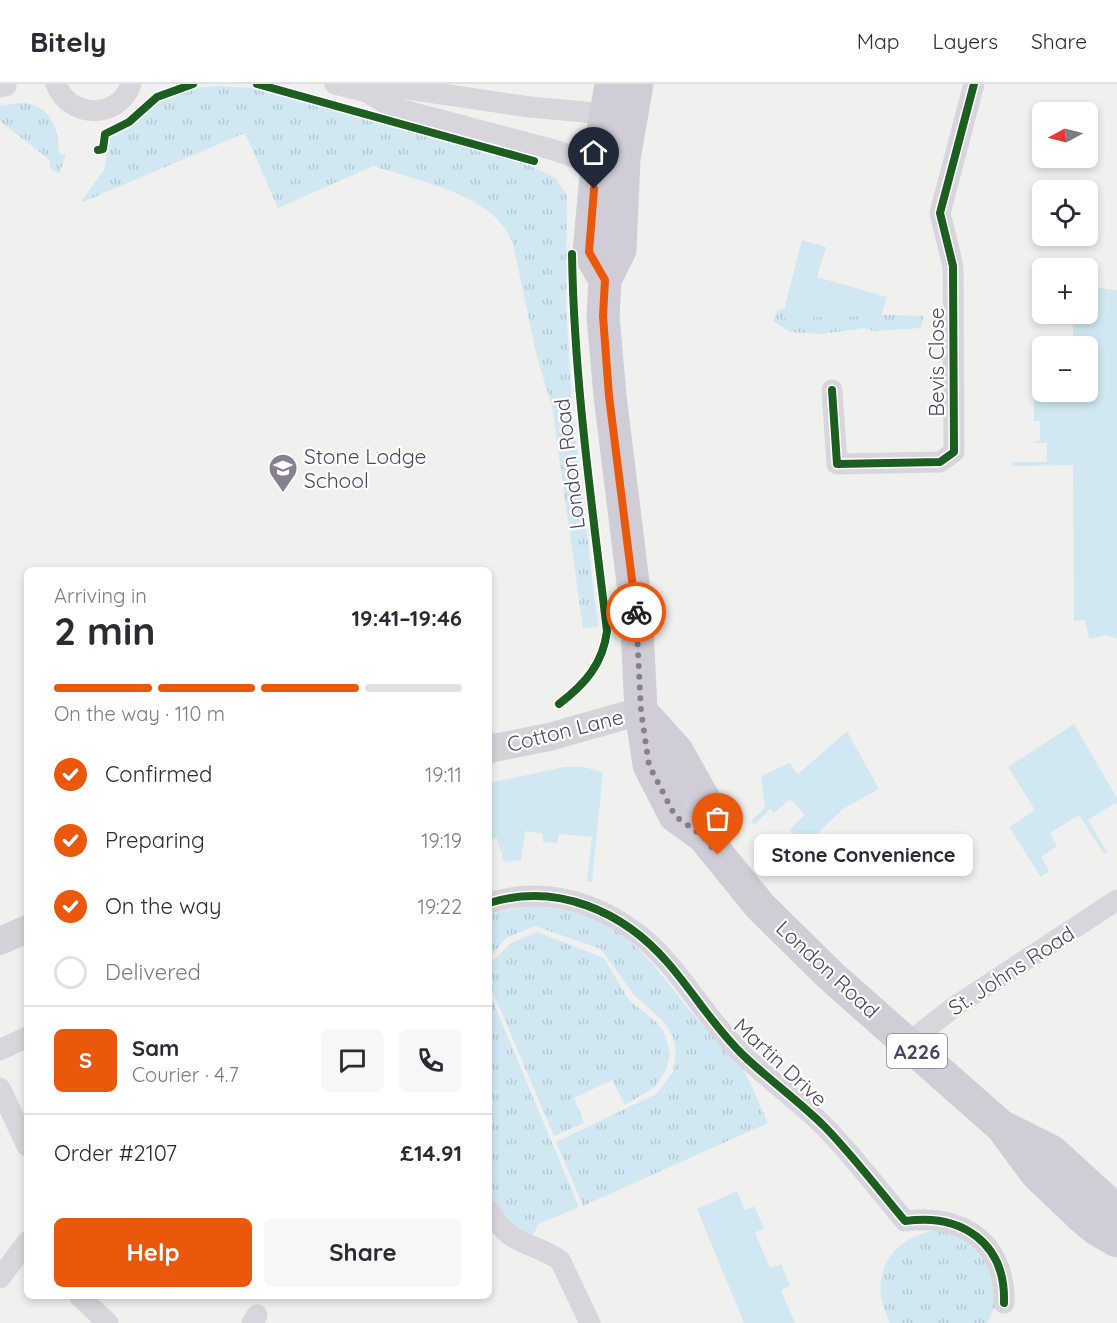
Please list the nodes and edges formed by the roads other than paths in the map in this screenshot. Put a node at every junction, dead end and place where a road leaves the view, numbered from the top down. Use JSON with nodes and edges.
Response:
{"nodes":[{"id":1,"x":56,"y":84,"type":"edge"},
{"id":2,"x":335,"y":84,"type":"edge"},
{"id":3,"x":637,"y":84,"type":"edge"},
{"id":4,"x":974,"y":84,"type":"edge"},
{"id":5,"x":133,"y":85,"type":"edge"},
{"id":6,"x":367,"y":92,"type":"junction"},
{"id":7,"x":616,"y":105,"type":"edge"},
{"id":8,"x":610,"y":162,"type":"junction"},
{"id":9,"x":832,"y":390,"type":"dead end"},
{"id":10,"x":641,"y":711,"type":"junction"},
{"id":11,"x":492,"y":748,"type":"edge"},
{"id":12,"x":1117,"y":900,"type":"edge"},
{"id":13,"x":492,"y":902,"type":"edge"},
{"id":14,"x":24,"y":930,"type":"edge"},
{"id":15,"x":0,"y":941,"type":"edge"},
{"id":16,"x":24,"y":1038,"type":"edge"},
{"id":17,"x":908,"y":1043,"type":"junction"},
{"id":18,"x":0,"y":1050,"type":"edge"},
{"id":19,"x":0,"y":1088,"type":"edge"},
{"id":20,"x":1002,"y":1127,"type":"junction"},
{"id":21,"x":24,"y":1140,"type":"edge"},
{"id":22,"x":1117,"y":1211,"type":"edge"},
{"id":23,"x":492,"y":1215,"type":"edge"},
{"id":24,"x":1117,"y":1241,"type":"edge"},
{"id":25,"x":24,"y":1248,"type":"edge"},
{"id":26,"x":0,"y":1278,"type":"edge"},
{"id":27,"x":82,"y":1299,"type":"edge"},
{"id":28,"x":1004,"y":1303,"type":"dead end"},
{"id":29,"x":108,"y":1323,"type":"edge"},
{"id":30,"x":590,"y":1323,"type":"edge"}],
"edges":[{"from":1,"to":5,"type":"street"},
{"from":2,"to":6,"type":"street"},
{"from":3,"to":7,"type":"main road"},
{"from":4,"to":9,"type":"street","name":"Bevis Close"},
{"from":6,"to":7,"type":"street"},
{"from":6,"to":8,"type":"street"},
{"from":7,"to":8,"type":"main road"},
{"from":8,"to":10,"type":"main road"},
{"from":10,"to":11,"type":"main road","name":"Cotton Lane"},
{"from":10,"to":17,"type":"main road","name":"London Road","number":"A226"},
{"from":12,"to":17,"type":"street","name":"St. Johns Road"},
{"from":13,"to":28,"type":"street","name":"Martin Drive"},
{"from":14,"to":15,"type":"main road"},
{"from":16,"to":18,"type":"street"},
{"from":17,"to":20,"type":"main road","name":"London Road","number":"A226"},
{"from":19,"to":21,"type":"street"},
{"from":20,"to":22,"type":"main road"},
{"from":20,"to":24,"type":"main road","name":"London Road","number":"A226"},
{"from":23,"to":30,"type":"street"},
{"from":25,"to":26,"type":"street"},
{"from":27,"to":29,"type":"street"}]}
